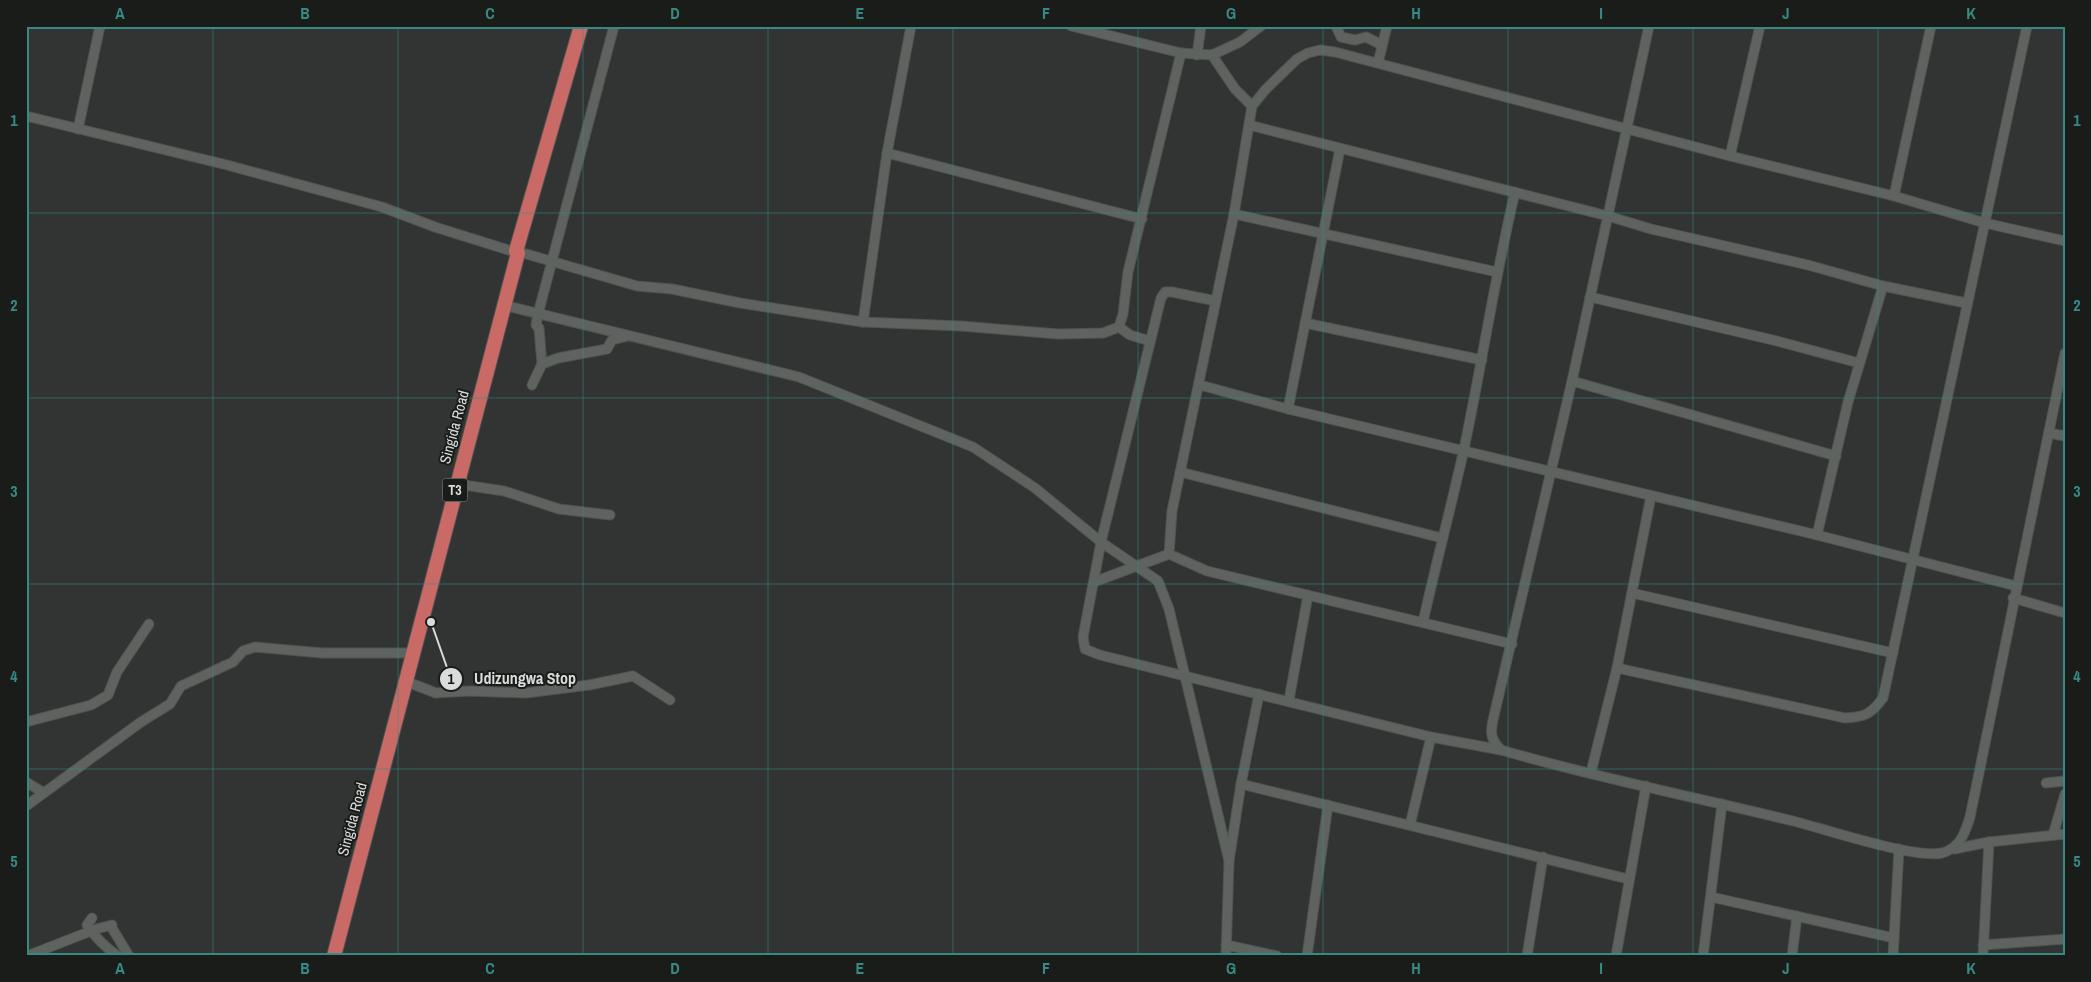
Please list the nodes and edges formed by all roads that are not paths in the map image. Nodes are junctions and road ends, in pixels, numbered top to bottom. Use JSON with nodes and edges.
{"nodes":[{"id":1,"x":100,"y":26,"type":"edge"},
{"id":2,"x":581,"y":26,"type":"edge"},
{"id":3,"x":614,"y":26,"type":"edge"},
{"id":4,"x":911,"y":26,"type":"edge"},
{"id":5,"x":1071,"y":26,"type":"edge"},
{"id":6,"x":1201,"y":26,"type":"edge"},
{"id":7,"x":1261,"y":26,"type":"edge"},
{"id":8,"x":1336,"y":26,"type":"edge"},
{"id":9,"x":1387,"y":26,"type":"edge"},
{"id":10,"x":1649,"y":26,"type":"edge"},
{"id":11,"x":1760,"y":26,"type":"edge"},
{"id":12,"x":1931,"y":26,"type":"edge"},
{"id":13,"x":2027,"y":26,"type":"edge"},
{"id":14,"x":1382,"y":45,"type":"junction"},
{"id":15,"x":1181,"y":53,"type":"junction"},
{"id":16,"x":1197,"y":55,"type":"junction"},
{"id":17,"x":1212,"y":55,"type":"junction"},
{"id":18,"x":1378,"y":63,"type":"junction"},
{"id":19,"x":1252,"y":106,"type":"junction"},
{"id":20,"x":26,"y":116,"type":"edge"},
{"id":21,"x":1248,"y":125,"type":"junction"},
{"id":22,"x":1627,"y":129,"type":"junction"},
{"id":23,"x":78,"y":130,"type":"junction"},
{"id":24,"x":1340,"y":149,"type":"junction"},
{"id":25,"x":887,"y":153,"type":"junction"},
{"id":26,"x":1730,"y":156,"type":"junction"},
{"id":27,"x":1514,"y":192,"type":"junction"},
{"id":28,"x":1894,"y":196,"type":"junction"},
{"id":29,"x":1234,"y":214,"type":"junction"},
{"id":30,"x":1608,"y":216,"type":"junction"},
{"id":31,"x":1142,"y":218,"type":"junction"},
{"id":32,"x":1985,"y":223,"type":"junction"},
{"id":33,"x":1323,"y":234,"type":"junction"},
{"id":34,"x":2065,"y":241,"type":"edge"},
{"id":35,"x":517,"y":252,"type":"junction"},
{"id":36,"x":551,"y":260,"type":"junction"},
{"id":37,"x":1497,"y":272,"type":"junction"},
{"id":38,"x":1883,"y":286,"type":"junction"},
{"id":39,"x":1590,"y":297,"type":"junction"},
{"id":40,"x":1216,"y":301,"type":"junction"},
{"id":41,"x":1966,"y":303,"type":"junction"},
{"id":42,"x":503,"y":305,"type":"junction"},
{"id":43,"x":538,"y":314,"type":"junction"},
{"id":44,"x":863,"y":322,"type":"junction"},
{"id":45,"x":1305,"y":323,"type":"junction"},
{"id":46,"x":1119,"y":327,"type":"junction"},
{"id":47,"x":628,"y":336,"type":"junction"},
{"id":48,"x":1150,"y":341,"type":"junction"},
{"id":49,"x":2065,"y":353,"type":"edge"},
{"id":50,"x":1482,"y":360,"type":"junction"},
{"id":51,"x":1859,"y":363,"type":"junction"},
{"id":52,"x":542,"y":364,"type":"junction"},
{"id":53,"x":1572,"y":381,"type":"junction"},
{"id":54,"x":532,"y":385,"type":"dead end"},
{"id":55,"x":1200,"y":385,"type":"junction"},
{"id":56,"x":1288,"y":409,"type":"junction"},
{"id":57,"x":2049,"y":433,"type":"junction"},
{"id":58,"x":2065,"y":436,"type":"edge"},
{"id":59,"x":1464,"y":450,"type":"junction"},
{"id":60,"x":1836,"y":456,"type":"junction"},
{"id":61,"x":1180,"y":472,"type":"junction"},
{"id":62,"x":1552,"y":472,"type":"junction"},
{"id":63,"x":456,"y":484,"type":"junction"},
{"id":64,"x":1651,"y":496,"type":"junction"},
{"id":65,"x":610,"y":516,"type":"dead end"},
{"id":66,"x":1817,"y":535,"type":"junction"},
{"id":67,"x":1442,"y":538,"type":"junction"},
{"id":68,"x":1101,"y":542,"type":"junction"},
{"id":69,"x":1169,"y":554,"type":"junction"},
{"id":70,"x":1913,"y":562,"type":"junction"},
{"id":71,"x":1138,"y":567,"type":"junction"},
{"id":72,"x":1094,"y":582,"type":"junction"},
{"id":73,"x":2016,"y":586,"type":"junction"},
{"id":74,"x":1632,"y":592,"type":"junction"},
{"id":75,"x":1308,"y":595,"type":"junction"},
{"id":76,"x":2013,"y":598,"type":"junction"},
{"id":77,"x":2065,"y":613,"type":"edge"},
{"id":78,"x":1422,"y":622,"type":"junction"},
{"id":79,"x":149,"y":624,"type":"dead end"},
{"id":80,"x":1512,"y":644,"type":"junction"},
{"id":81,"x":412,"y":653,"type":"junction"},
{"id":82,"x":1893,"y":653,"type":"junction"},
{"id":83,"x":1617,"y":668,"type":"junction"},
{"id":84,"x":1186,"y":676,"type":"junction"},
{"id":85,"x":405,"y":681,"type":"junction"},
{"id":86,"x":1259,"y":694,"type":"junction"},
{"id":87,"x":670,"y":700,"type":"dead end"},
{"id":88,"x":1289,"y":700,"type":"junction"},
{"id":89,"x":26,"y":722,"type":"edge"},
{"id":90,"x":1431,"y":737,"type":"junction"},
{"id":91,"x":1501,"y":750,"type":"junction"},
{"id":92,"x":1591,"y":772,"type":"junction"},
{"id":93,"x":2065,"y":781,"type":"edge"},
{"id":94,"x":26,"y":782,"type":"edge"},
{"id":95,"x":2046,"y":783,"type":"dead end"},
{"id":96,"x":1241,"y":784,"type":"junction"},
{"id":97,"x":1646,"y":786,"type":"junction"},
{"id":98,"x":44,"y":793,"type":"junction"},
{"id":99,"x":2065,"y":794,"type":"edge"},
{"id":100,"x":27,"y":802,"type":"edge"},
{"id":101,"x":1722,"y":804,"type":"junction"},
{"id":102,"x":1328,"y":805,"type":"junction"},
{"id":103,"x":1410,"y":825,"type":"junction"},
{"id":104,"x":2065,"y":834,"type":"edge"},
{"id":105,"x":2053,"y":835,"type":"junction"},
{"id":106,"x":1988,"y":842,"type":"junction"},
{"id":107,"x":1899,"y":849,"type":"junction"},
{"id":108,"x":1954,"y":849,"type":"junction"},
{"id":109,"x":1543,"y":857,"type":"junction"},
{"id":110,"x":1229,"y":861,"type":"junction"},
{"id":111,"x":1628,"y":879,"type":"junction"},
{"id":112,"x":1710,"y":897,"type":"junction"},
{"id":113,"x":1797,"y":916,"type":"junction"},
{"id":114,"x":92,"y":918,"type":"dead end"},
{"id":115,"x":91,"y":931,"type":"junction"},
{"id":116,"x":1894,"y":938,"type":"junction"},
{"id":117,"x":2065,"y":938,"type":"edge"},
{"id":118,"x":1226,"y":945,"type":"junction"},
{"id":119,"x":1983,"y":945,"type":"junction"},
{"id":120,"x":27,"y":956,"type":"edge"},
{"id":121,"x":118,"y":956,"type":"edge"},
{"id":122,"x":129,"y":956,"type":"edge"},
{"id":123,"x":334,"y":956,"type":"edge"},
{"id":124,"x":1226,"y":956,"type":"edge"},
{"id":125,"x":1277,"y":956,"type":"edge"},
{"id":126,"x":1307,"y":956,"type":"edge"},
{"id":127,"x":1527,"y":956,"type":"edge"},
{"id":128,"x":1616,"y":956,"type":"edge"},
{"id":129,"x":1703,"y":956,"type":"edge"},
{"id":130,"x":1792,"y":956,"type":"edge"},
{"id":131,"x":1893,"y":956,"type":"edge"},
{"id":132,"x":1983,"y":956,"type":"edge"}],
"edges":[{"from":1,"to":23,"type":"street"},
{"from":2,"to":35,"type":"highway","name":"Singida Road","number":"T3"},
{"from":3,"to":36,"type":"street"},
{"from":4,"to":25,"type":"street"},
{"from":5,"to":15,"type":"street"},
{"from":6,"to":16,"type":"street"},
{"from":7,"to":17,"type":"street"},
{"from":8,"to":14,"type":"street"},
{"from":9,"to":14,"type":"street"},
{"from":10,"to":22,"type":"street"},
{"from":11,"to":26,"type":"street"},
{"from":12,"to":28,"type":"street"},
{"from":13,"to":32,"type":"street"},
{"from":14,"to":18,"type":"street"},
{"from":15,"to":16,"type":"street"},
{"from":15,"to":31,"type":"street"},
{"from":16,"to":17,"type":"street"},
{"from":17,"to":19,"type":"street"},
{"from":18,"to":19,"type":"street"},
{"from":18,"to":22,"type":"street"},
{"from":19,"to":21,"type":"street"},
{"from":20,"to":23,"type":"street"},
{"from":21,"to":24,"type":"street"},
{"from":21,"to":29,"type":"street"},
{"from":22,"to":26,"type":"street"},
{"from":22,"to":30,"type":"street"},
{"from":23,"to":35,"type":"street"},
{"from":24,"to":27,"type":"street"},
{"from":24,"to":33,"type":"street"},
{"from":25,"to":31,"type":"street"},
{"from":25,"to":44,"type":"street"},
{"from":26,"to":28,"type":"street"},
{"from":27,"to":30,"type":"street"},
{"from":27,"to":37,"type":"street"},
{"from":28,"to":32,"type":"street"},
{"from":29,"to":33,"type":"street"},
{"from":29,"to":40,"type":"street"},
{"from":30,"to":38,"type":"street"},
{"from":30,"to":39,"type":"street"},
{"from":31,"to":46,"type":"street"},
{"from":32,"to":34,"type":"street"},
{"from":32,"to":41,"type":"street"},
{"from":33,"to":37,"type":"street"},
{"from":33,"to":45,"type":"street"},
{"from":35,"to":36,"type":"street"},
{"from":35,"to":42,"type":"highway","name":"Singida Road","number":"T3"},
{"from":36,"to":43,"type":"street"},
{"from":36,"to":44,"type":"street"},
{"from":37,"to":50,"type":"street"},
{"from":38,"to":41,"type":"street"},
{"from":38,"to":51,"type":"street"},
{"from":39,"to":51,"type":"street"},
{"from":39,"to":53,"type":"street"},
{"from":40,"to":48,"type":"street"},
{"from":40,"to":55,"type":"street"},
{"from":41,"to":70,"type":"street"},
{"from":42,"to":43,"type":"street"},
{"from":42,"to":63,"type":"highway","name":"Singida Road","number":"T3"},
{"from":43,"to":47,"type":"street"},
{"from":43,"to":52,"type":"street"},
{"from":44,"to":46,"type":"street"},
{"from":45,"to":50,"type":"street"},
{"from":45,"to":56,"type":"street"},
{"from":46,"to":48,"type":"street"},
{"from":47,"to":52,"type":"street"},
{"from":47,"to":68,"type":"street"},
{"from":48,"to":68,"type":"street"},
{"from":49,"to":57,"type":"street"},
{"from":50,"to":59,"type":"street"},
{"from":51,"to":60,"type":"street"},
{"from":52,"to":54,"type":"street"},
{"from":53,"to":60,"type":"street"},
{"from":53,"to":62,"type":"street"},
{"from":55,"to":56,"type":"street"},
{"from":55,"to":61,"type":"street"},
{"from":56,"to":59,"type":"street"},
{"from":57,"to":58,"type":"street"},
{"from":57,"to":73,"type":"street"},
{"from":59,"to":62,"type":"street"},
{"from":59,"to":67,"type":"street"},
{"from":60,"to":66,"type":"street"},
{"from":61,"to":67,"type":"street"},
{"from":61,"to":69,"type":"street"},
{"from":62,"to":64,"type":"street"},
{"from":62,"to":80,"type":"street"},
{"from":63,"to":65,"type":"street"},
{"from":63,"to":81,"type":"highway","name":"Singida Road","number":"T3"},
{"from":64,"to":66,"type":"street"},
{"from":64,"to":74,"type":"street"},
{"from":66,"to":70,"type":"street"},
{"from":67,"to":78,"type":"street"},
{"from":68,"to":71,"type":"street"},
{"from":68,"to":72,"type":"street"},
{"from":69,"to":71,"type":"street"},
{"from":69,"to":75,"type":"street"},
{"from":70,"to":73,"type":"street"},
{"from":70,"to":82,"type":"street"},
{"from":71,"to":72,"type":"street"},
{"from":71,"to":84,"type":"street"},
{"from":72,"to":84,"type":"street"},
{"from":73,"to":76,"type":"street"},
{"from":74,"to":82,"type":"street"},
{"from":74,"to":83,"type":"street"},
{"from":75,"to":78,"type":"street"},
{"from":75,"to":88,"type":"street"},
{"from":76,"to":77,"type":"street"},
{"from":76,"to":108,"type":"street"},
{"from":78,"to":80,"type":"street"},
{"from":79,"to":89,"type":"street"},
{"from":80,"to":91,"type":"street"},
{"from":81,"to":85,"type":"highway","name":"Singida Road","number":"T3"},
{"from":81,"to":98,"type":"street"},
{"from":82,"to":83,"type":"street"},
{"from":83,"to":92,"type":"street"},
{"from":84,"to":86,"type":"street"},
{"from":84,"to":110,"type":"street"},
{"from":85,"to":87,"type":"street"},
{"from":85,"to":123,"type":"highway","name":"Singida Road","number":"T3"},
{"from":86,"to":88,"type":"street"},
{"from":86,"to":96,"type":"street"},
{"from":88,"to":90,"type":"street"},
{"from":90,"to":91,"type":"street"},
{"from":90,"to":103,"type":"street"},
{"from":91,"to":92,"type":"street"},
{"from":92,"to":97,"type":"street"},
{"from":93,"to":95,"type":"street"},
{"from":94,"to":98,"type":"street"},
{"from":96,"to":102,"type":"street"},
{"from":96,"to":110,"type":"street"},
{"from":97,"to":101,"type":"street"},
{"from":97,"to":111,"type":"street"},
{"from":98,"to":100,"type":"street"},
{"from":99,"to":105,"type":"street"},
{"from":101,"to":107,"type":"street"},
{"from":101,"to":112,"type":"street"},
{"from":102,"to":103,"type":"street"},
{"from":102,"to":126,"type":"street"},
{"from":103,"to":109,"type":"street"},
{"from":104,"to":105,"type":"street"},
{"from":105,"to":106,"type":"street"},
{"from":106,"to":108,"type":"street"},
{"from":106,"to":119,"type":"street"},
{"from":107,"to":108,"type":"street"},
{"from":107,"to":116,"type":"street"},
{"from":109,"to":111,"type":"street"},
{"from":109,"to":127,"type":"street"},
{"from":110,"to":118,"type":"street"},
{"from":111,"to":128,"type":"street"},
{"from":112,"to":113,"type":"street"},
{"from":112,"to":129,"type":"street"},
{"from":113,"to":116,"type":"street"},
{"from":113,"to":130,"type":"street"},
{"from":114,"to":115,"type":"street"},
{"from":115,"to":120,"type":"street"},
{"from":115,"to":121,"type":"street"},
{"from":115,"to":122,"type":"street"},
{"from":116,"to":131,"type":"street"},
{"from":117,"to":119,"type":"street"},
{"from":118,"to":124,"type":"street"},
{"from":118,"to":125,"type":"street"},
{"from":119,"to":132,"type":"street"}]}
